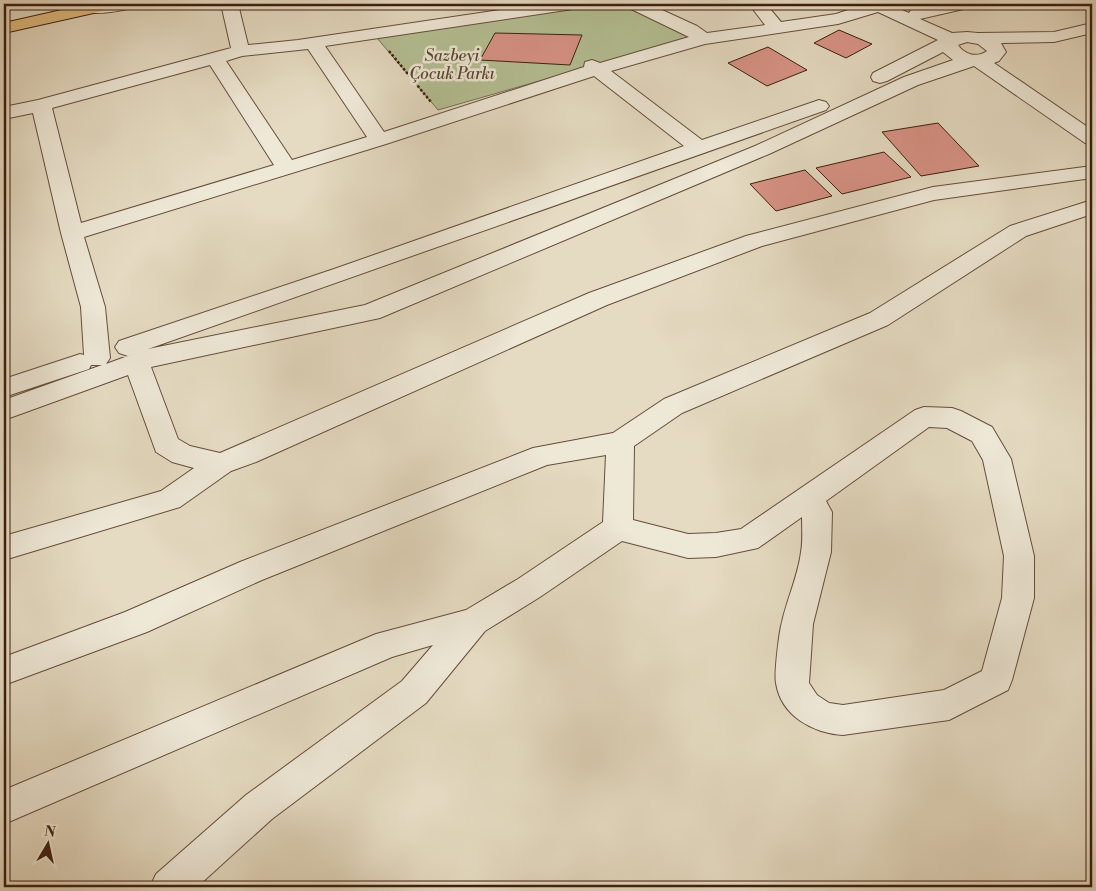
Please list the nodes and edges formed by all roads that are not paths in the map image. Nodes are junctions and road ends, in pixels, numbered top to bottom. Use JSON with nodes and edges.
{"nodes":[{"id":1,"x":110,"y":4,"type":"edge"},
{"id":2,"x":126,"y":4,"type":"edge"},
{"id":3,"x":229,"y":4,"type":"edge"},
{"id":4,"x":573,"y":4,"type":"edge"},
{"id":5,"x":757,"y":4,"type":"edge"},
{"id":6,"x":962,"y":4,"type":"edge"},
{"id":7,"x":634,"y":5,"type":"edge"},
{"id":8,"x":883,"y":5,"type":"edge"},
{"id":9,"x":92,"y":8,"type":"junction"},
{"id":10,"x":917,"y":14,"type":"junction"},
{"id":11,"x":776,"y":27,"type":"junction"},
{"id":12,"x":4,"y":28,"type":"edge"},
{"id":13,"x":1092,"y":28,"type":"edge"},
{"id":14,"x":703,"y":39,"type":"junction"},
{"id":15,"x":962,"y":39,"type":"junction"},
{"id":16,"x":1092,"y":41,"type":"edge"},
{"id":17,"x":314,"y":42,"type":"junction"},
{"id":18,"x":241,"y":51,"type":"junction"},
{"id":19,"x":982,"y":58,"type":"junction"},
{"id":20,"x":214,"y":59,"type":"junction"},
{"id":21,"x":595,"y":68,"type":"junction"},
{"id":22,"x":41,"y":105,"type":"junction"},
{"id":23,"x":4,"y":113,"type":"edge"},
{"id":24,"x":1092,"y":139,"type":"edge"},
{"id":25,"x":379,"y":140,"type":"junction"},
{"id":26,"x":699,"y":148,"type":"junction"},
{"id":27,"x":287,"y":168,"type":"junction"},
{"id":28,"x":1092,"y":172,"type":"edge"},
{"id":29,"x":1092,"y":207,"type":"edge"},
{"id":30,"x":72,"y":233,"type":"junction"},
{"id":31,"x":96,"y":358,"type":"junction"},
{"id":32,"x":137,"y":363,"type":"junction"},
{"id":33,"x":4,"y":388,"type":"edge"},
{"id":34,"x":4,"y":410,"type":"edge"},
{"id":35,"x":620,"y":442,"type":"junction"},
{"id":36,"x":221,"y":464,"type":"junction"},
{"id":37,"x":810,"y":498,"type":"junction"},
{"id":38,"x":618,"y":528,"type":"junction"},
{"id":39,"x":4,"y":548,"type":"edge"},
{"id":40,"x":474,"y":621,"type":"junction"},
{"id":41,"x":4,"y":671,"type":"edge"},
{"id":42,"x":4,"y":807,"type":"edge"},
{"id":43,"x":169,"y":887,"type":"edge"}],
"edges":[{"from":1,"to":9,"type":"main road"},
{"from":2,"to":9,"type":"street"},
{"from":3,"to":18,"type":"street"},
{"from":4,"to":17,"type":"street"},
{"from":5,"to":11,"type":"street"},
{"from":6,"to":10,"type":"street"},
{"from":7,"to":14,"type":"street"},
{"from":8,"to":10,"type":"street"},
{"from":8,"to":11,"type":"street"},
{"from":8,"to":15,"type":"street"},
{"from":9,"to":12,"type":"main road"},
{"from":10,"to":15,"type":"street"},
{"from":11,"to":14,"type":"street"},
{"from":13,"to":15,"type":"street"},
{"from":14,"to":21,"type":"street"},
{"from":15,"to":19,"type":"street"},
{"from":15,"to":19,"type":"street"},
{"from":15,"to":26,"type":"street"},
{"from":16,"to":19,"type":"street"},
{"from":17,"to":18,"type":"street"},
{"from":17,"to":25,"type":"street"},
{"from":18,"to":20,"type":"street"},
{"from":19,"to":24,"type":"street"},
{"from":19,"to":32,"type":"street"},
{"from":20,"to":22,"type":"street"},
{"from":20,"to":27,"type":"street"},
{"from":21,"to":25,"type":"street"},
{"from":21,"to":26,"type":"street"},
{"from":22,"to":23,"type":"street"},
{"from":22,"to":30,"type":"street"},
{"from":25,"to":27,"type":"street"},
{"from":26,"to":31,"type":"street"},
{"from":27,"to":30,"type":"street"},
{"from":28,"to":36,"type":"street"},
{"from":29,"to":35,"type":"street"},
{"from":30,"to":31,"type":"street"},
{"from":31,"to":33,"type":"street"},
{"from":32,"to":34,"type":"street"},
{"from":32,"to":36,"type":"street"},
{"from":35,"to":38,"type":"street"},
{"from":35,"to":41,"type":"street"},
{"from":36,"to":39,"type":"street"},
{"from":37,"to":37,"type":"street"},
{"from":37,"to":38,"type":"street"},
{"from":38,"to":40,"type":"street"},
{"from":40,"to":42,"type":"street"},
{"from":40,"to":43,"type":"street"}]}
